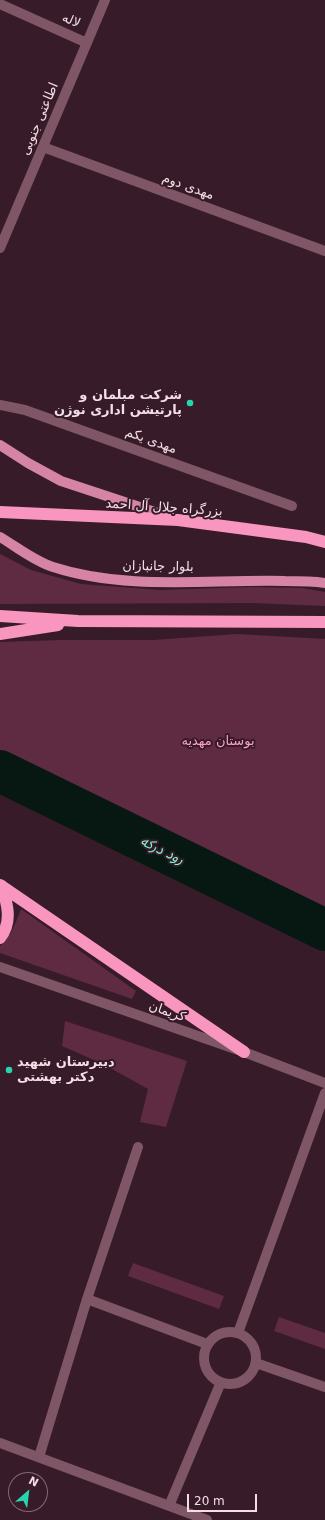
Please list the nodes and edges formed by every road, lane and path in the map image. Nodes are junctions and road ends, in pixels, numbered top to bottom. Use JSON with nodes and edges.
{"nodes":[{"id":1,"x":105,"y":0,"type":"edge"},
{"id":2,"x":0,"y":4,"type":"edge"},
{"id":3,"x":87,"y":43,"type":"junction"},
{"id":4,"x":43,"y":147,"type":"junction"},
{"id":5,"x":0,"y":248,"type":"edge"},
{"id":6,"x":325,"y":251,"type":"edge"},
{"id":7,"x":0,"y":405,"type":"edge"},
{"id":8,"x":0,"y":445,"type":"edge"},
{"id":9,"x":292,"y":506,"type":"dead end"},
{"id":10,"x":0,"y":512,"type":"edge"},
{"id":11,"x":178,"y":520,"type":"junction"},
{"id":12,"x":0,"y":537,"type":"edge"},
{"id":13,"x":325,"y":542,"type":"edge"},
{"id":14,"x":325,"y":582,"type":"edge"},
{"id":15,"x":0,"y":616,"type":"edge"},
{"id":16,"x":78,"y":621,"type":"junction"},
{"id":17,"x":325,"y":622,"type":"edge"},
{"id":18,"x":0,"y":634,"type":"edge"},
{"id":19,"x":1,"y":885,"type":"edge"},
{"id":20,"x":0,"y":938,"type":"edge"},
{"id":21,"x":0,"y":966,"type":"edge"},
{"id":22,"x":244,"y":1052,"type":"junction"},
{"id":23,"x":325,"y":1083,"type":"edge"},
{"id":24,"x":325,"y":1093,"type":"edge"},
{"id":25,"x":138,"y":1147,"type":"dead end"},
{"id":26,"x":87,"y":1299,"type":"junction"},
{"id":27,"x":238,"y":1333,"type":"junction"},
{"id":28,"x":208,"y":1344,"type":"junction"},
{"id":29,"x":256,"y":1363,"type":"junction"},
{"id":30,"x":221,"y":1382,"type":"junction"},
{"id":31,"x":325,"y":1387,"type":"edge"},
{"id":32,"x":0,"y":1443,"type":"edge"},
{"id":33,"x":39,"y":1457,"type":"junction"},
{"id":34,"x":169,"y":1506,"type":"junction"},
{"id":35,"x":207,"y":1520,"type":"edge"}],
"edges":[{"from":1,"to":3,"type":"street","name":"اطاعتی جنوبی"},
{"from":2,"to":3,"type":"street","name":"لاله"},
{"from":3,"to":4,"type":"street","name":"اطاعتی جنوبی"},
{"from":4,"to":5,"type":"street","name":"اطاعتی جنوبی"},
{"from":4,"to":6,"type":"street","name":"مهدی دوم"},
{"from":7,"to":9,"type":"street","name":"مهدی یکم"},
{"from":8,"to":11,"type":"main road"},
{"from":10,"to":11,"type":"highway","name":"بزرگراه جلال آل احمد"},
{"from":11,"to":13,"type":"highway","name":"بزرگراه جلال آل احمد"},
{"from":12,"to":14,"type":"main road","name":"بلوار جانبازان"},
{"from":15,"to":16,"type":"highway"},
{"from":16,"to":17,"type":"highway"},
{"from":16,"to":18,"type":"highway"},
{"from":19,"to":20,"type":"highway"},
{"from":19,"to":22,"type":"highway"},
{"from":21,"to":22,"type":"street","name":"کریمان"},
{"from":22,"to":23,"type":"street","name":"کریمان"},
{"from":24,"to":27,"type":"street"},
{"from":25,"to":26,"type":"street"},
{"from":26,"to":28,"type":"street"},
{"from":26,"to":33,"type":"street"},
{"from":27,"to":28,"type":"street"},
{"from":27,"to":29,"type":"street"},
{"from":28,"to":30,"type":"street"},
{"from":29,"to":30,"type":"street"},
{"from":29,"to":31,"type":"street"},
{"from":30,"to":34,"type":"street"},
{"from":32,"to":33,"type":"street"},
{"from":33,"to":34,"type":"street"},
{"from":34,"to":35,"type":"street"}]}
